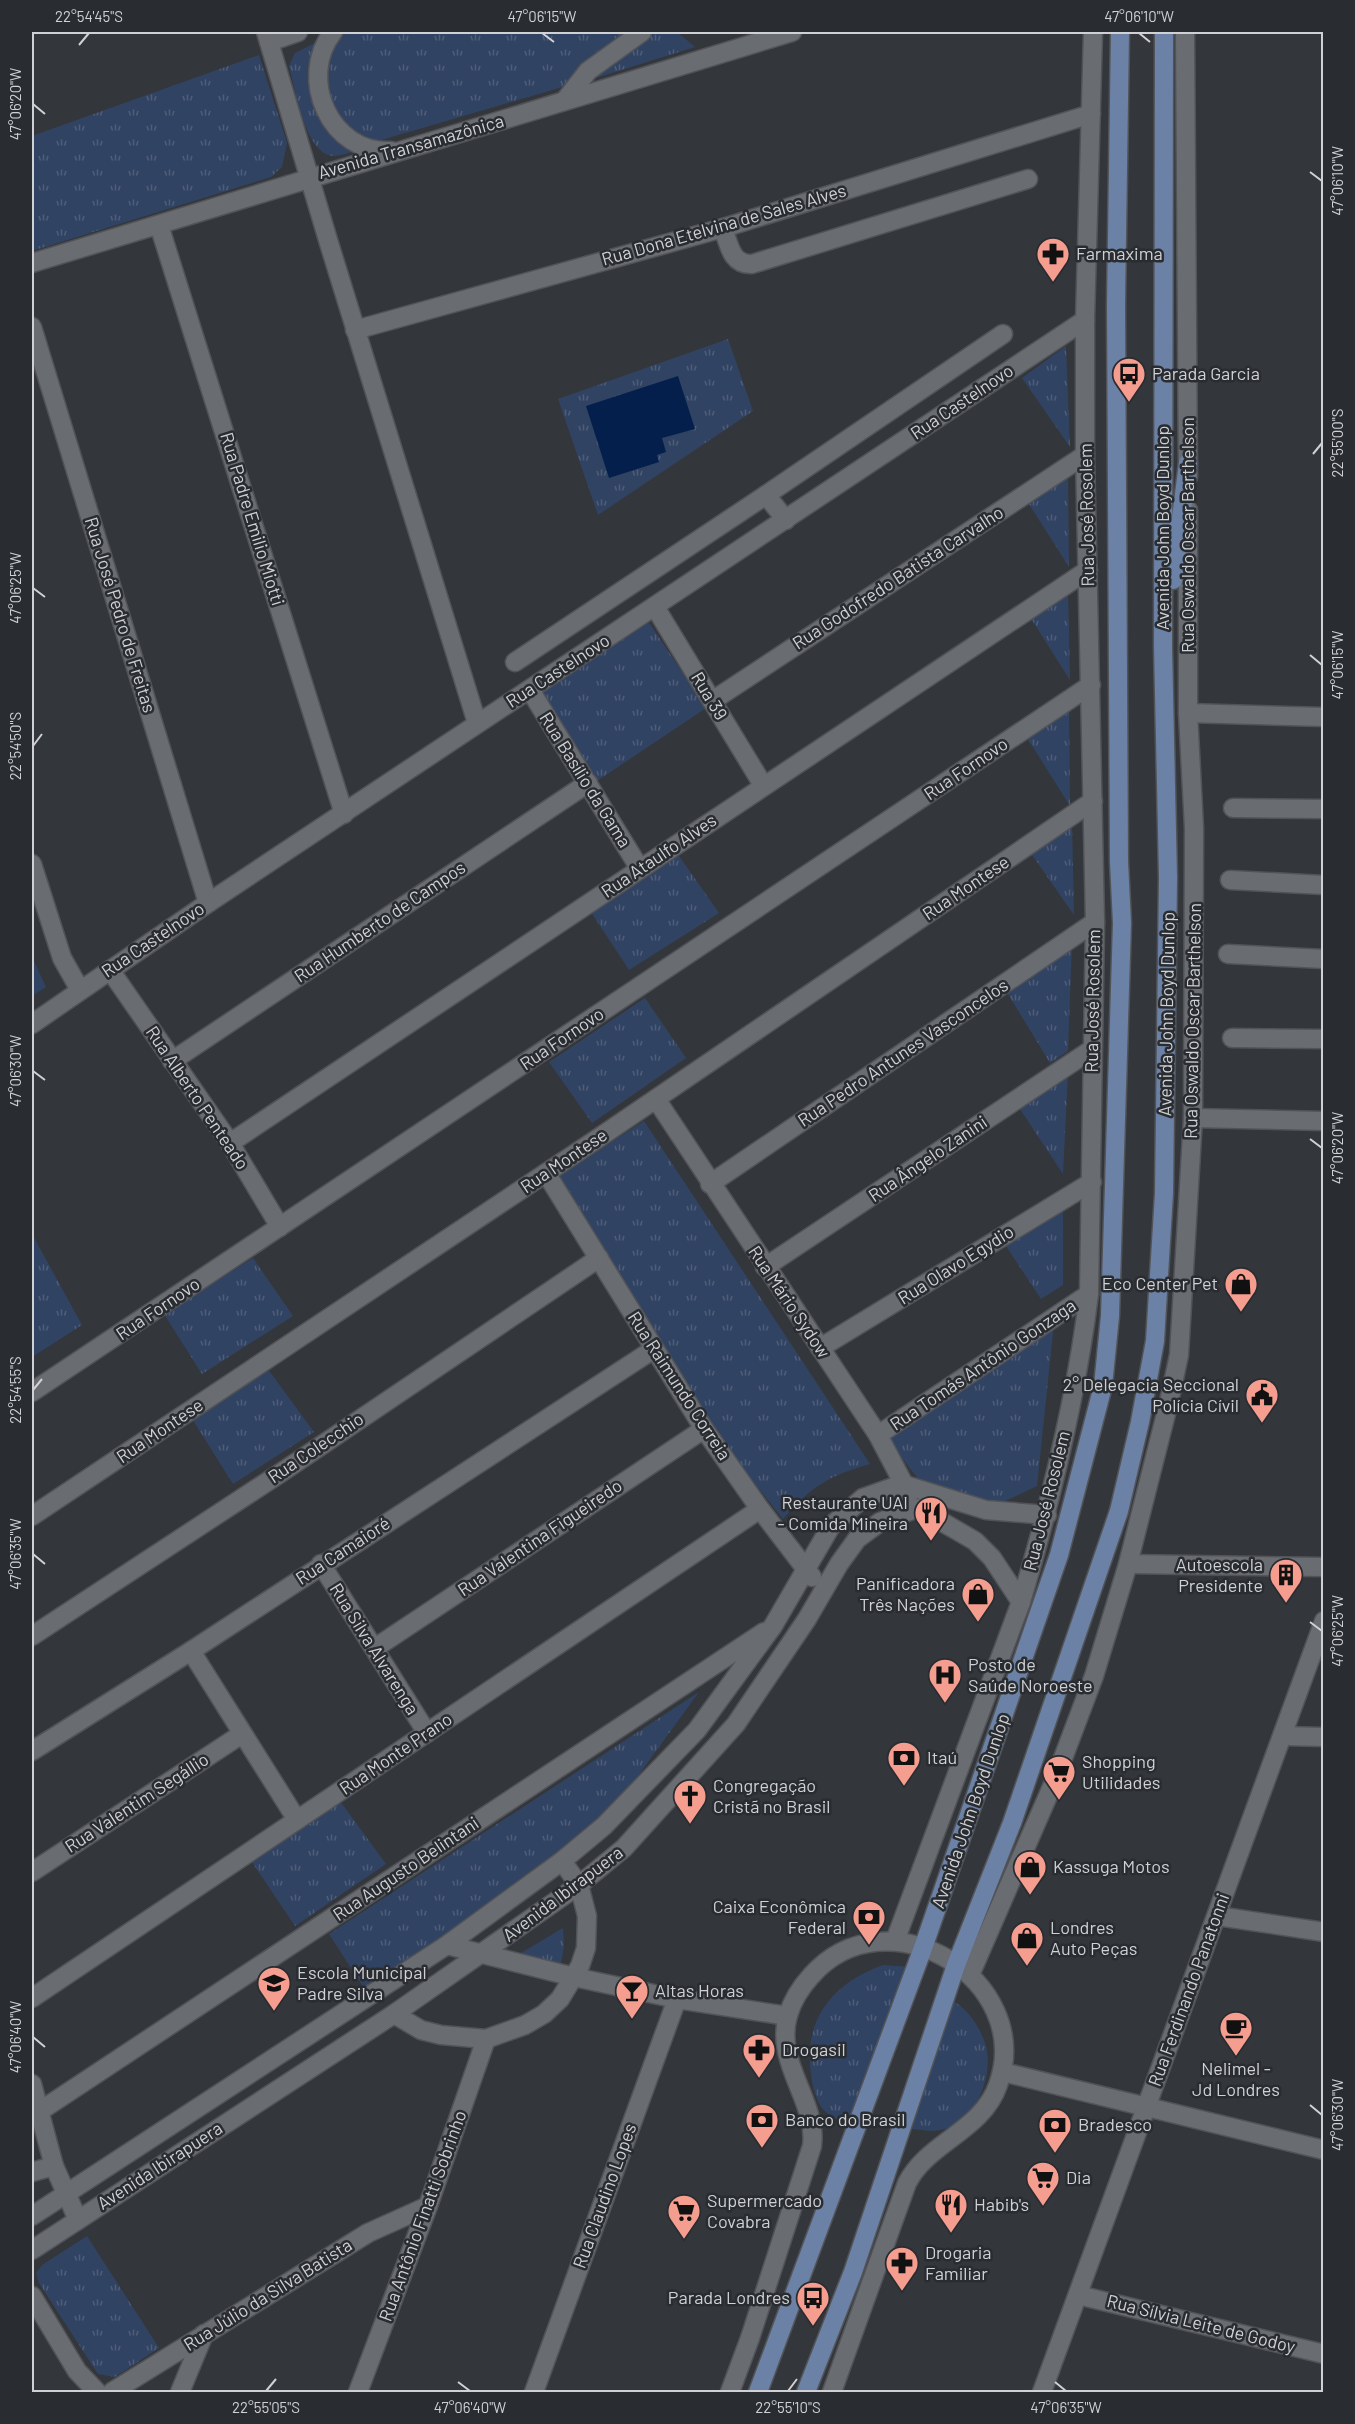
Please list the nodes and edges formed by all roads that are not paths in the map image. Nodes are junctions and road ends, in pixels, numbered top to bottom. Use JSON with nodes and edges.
{"nodes":[{"id":1,"x":298,"y":32,"type":"edge"},
{"id":2,"x":333,"y":32,"type":"edge"},
{"id":3,"x":642,"y":32,"type":"edge"},
{"id":4,"x":792,"y":32,"type":"edge"},
{"id":5,"x":1093,"y":32,"type":"edge"},
{"id":6,"x":1120,"y":32,"type":"edge"},
{"id":7,"x":1164,"y":32,"type":"edge"},
{"id":8,"x":1185,"y":32,"type":"edge"},
{"id":9,"x":267,"y":37,"type":"edge"},
{"id":10,"x":566,"y":99,"type":"junction"},
{"id":11,"x":1090,"y":114,"type":"junction"},
{"id":12,"x":402,"y":150,"type":"junction"},
{"id":13,"x":309,"y":177,"type":"junction"},
{"id":14,"x":1028,"y":179,"type":"dead end"},
{"id":15,"x":159,"y":225,"type":"junction"},
{"id":16,"x":723,"y":228,"type":"junction"},
{"id":17,"x":32,"y":263,"type":"edge"},
{"id":18,"x":1085,"y":320,"type":"junction"},
{"id":19,"x":32,"y":327,"type":"edge"},
{"id":20,"x":356,"y":330,"type":"junction"},
{"id":21,"x":1003,"y":334,"type":"dead end"},
{"id":22,"x":1085,"y":455,"type":"junction"},
{"id":23,"x":1188,"y":463,"type":"junction"},
{"id":24,"x":766,"y":495,"type":"junction"},
{"id":25,"x":786,"y":520,"type":"junction"},
{"id":26,"x":1088,"y":570,"type":"junction"},
{"id":27,"x":655,"y":607,"type":"junction"},
{"id":28,"x":1163,"y":647,"type":"junction"},
{"id":29,"x":514,"y":662,"type":"dead end"},
{"id":30,"x":1091,"y":685,"type":"junction"},
{"id":31,"x":530,"y":690,"type":"junction"},
{"id":32,"x":712,"y":701,"type":"junction"},
{"id":33,"x":1188,"y":713,"type":"junction"},
{"id":34,"x":1323,"y":717,"type":"edge"},
{"id":35,"x":477,"y":723,"type":"junction"},
{"id":36,"x":588,"y":783,"type":"junction"},
{"id":37,"x":763,"y":785,"type":"junction"},
{"id":38,"x":1093,"y":801,"type":"junction"},
{"id":39,"x":1233,"y":808,"type":"dead end"},
{"id":40,"x":1323,"y":809,"type":"edge"},
{"id":41,"x":344,"y":814,"type":"junction"},
{"id":42,"x":32,"y":864,"type":"edge"},
{"id":43,"x":640,"y":869,"type":"junction"},
{"id":44,"x":1230,"y":880,"type":"dead end"},
{"id":45,"x":1323,"y":885,"type":"edge"},
{"id":46,"x":207,"y":903,"type":"junction"},
{"id":47,"x":40,"y":921,"type":"edge"},
{"id":48,"x":1095,"y":922,"type":"junction"},
{"id":49,"x":1228,"y":954,"type":"dead end"},
{"id":50,"x":1323,"y":959,"type":"edge"},
{"id":51,"x":110,"y":970,"type":"junction"},
{"id":52,"x":80,"y":990,"type":"junction"},
{"id":53,"x":32,"y":1024,"type":"edge"},
{"id":54,"x":1232,"y":1038,"type":"dead end"},
{"id":55,"x":1323,"y":1040,"type":"edge"},
{"id":56,"x":1091,"y":1050,"type":"junction"},
{"id":57,"x":172,"y":1061,"type":"junction"},
{"id":58,"x":656,"y":1099,"type":"junction"},
{"id":59,"x":1193,"y":1118,"type":"junction"},
{"id":60,"x":1323,"y":1121,"type":"edge"},
{"id":61,"x":230,"y":1143,"type":"junction"},
{"id":62,"x":546,"y":1173,"type":"junction"},
{"id":63,"x":1092,"y":1182,"type":"junction"},
{"id":64,"x":710,"y":1184,"type":"junction"},
{"id":65,"x":280,"y":1227,"type":"junction"},
{"id":66,"x":599,"y":1257,"type":"junction"},
{"id":67,"x":765,"y":1267,"type":"junction"},
{"id":68,"x":1089,"y":1294,"type":"junction"},
{"id":69,"x":820,"y":1348,"type":"junction"},
{"id":70,"x":654,"y":1349,"type":"junction"},
{"id":71,"x":32,"y":1392,"type":"edge"},
{"id":72,"x":704,"y":1429,"type":"junction"},
{"id":73,"x":878,"y":1435,"type":"junction"},
{"id":74,"x":902,"y":1484,"type":"junction"},
{"id":75,"x":918,"y":1508,"type":"junction"},
{"id":76,"x":760,"y":1509,"type":"junction"},
{"id":77,"x":1047,"y":1515,"type":"junction"},
{"id":78,"x":32,"y":1516,"type":"edge"},
{"id":79,"x":321,"y":1564,"type":"junction"},
{"id":80,"x":1128,"y":1564,"type":"junction"},
{"id":81,"x":1323,"y":1567,"type":"edge"},
{"id":82,"x":806,"y":1569,"type":"junction"},
{"id":83,"x":823,"y":1592,"type":"junction"},
{"id":84,"x":1021,"y":1602,"type":"junction"},
{"id":85,"x":1323,"y":1621,"type":"edge"},
{"id":86,"x":772,"y":1626,"type":"junction"},
{"id":87,"x":32,"y":1636,"type":"edge"},
{"id":88,"x":375,"y":1648,"type":"junction"},
{"id":89,"x":191,"y":1651,"type":"junction"},
{"id":90,"x":427,"y":1733,"type":"junction"},
{"id":91,"x":242,"y":1734,"type":"junction"},
{"id":92,"x":1283,"y":1736,"type":"junction"},
{"id":93,"x":1323,"y":1737,"type":"edge"},
{"id":94,"x":32,"y":1751,"type":"edge"},
{"id":95,"x":297,"y":1820,"type":"junction"},
{"id":96,"x":562,"y":1861,"type":"junction"},
{"id":97,"x":32,"y":1872,"type":"edge"},
{"id":98,"x":579,"y":1885,"type":"junction"},
{"id":99,"x":1217,"y":1916,"type":"junction"},
{"id":100,"x":1323,"y":1932,"type":"edge"},
{"id":101,"x":895,"y":1941,"type":"junction"},
{"id":102,"x":447,"y":1945,"type":"junction"},
{"id":103,"x":923,"y":1948,"type":"junction"},
{"id":104,"x":484,"y":1953,"type":"junction"},
{"id":105,"x":963,"y":1970,"type":"junction"},
{"id":106,"x":573,"y":1977,"type":"junction"},
{"id":107,"x":32,"y":1998,"type":"edge"},
{"id":108,"x":677,"y":1999,"type":"junction"},
{"id":109,"x":394,"y":2014,"type":"junction"},
{"id":110,"x":788,"y":2016,"type":"junction"},
{"id":111,"x":486,"y":2039,"type":"junction"},
{"id":112,"x":1003,"y":2072,"type":"junction"},
{"id":113,"x":32,"y":2084,"type":"edge"},
{"id":114,"x":1146,"y":2108,"type":"junction"},
{"id":115,"x":40,"y":2111,"type":"junction"},
{"id":116,"x":1323,"y":2150,"type":"edge"},
{"id":117,"x":54,"y":2166,"type":"junction"},
{"id":118,"x":32,"y":2172,"type":"edge"},
{"id":119,"x":64,"y":2194,"type":"junction"},
{"id":120,"x":428,"y":2206,"type":"junction"},
{"id":121,"x":32,"y":2216,"type":"edge"},
{"id":122,"x":78,"y":2220,"type":"junction"},
{"id":123,"x":32,"y":2250,"type":"edge"},
{"id":124,"x":1078,"y":2295,"type":"junction"},
{"id":125,"x":32,"y":2296,"type":"edge"},
{"id":126,"x":204,"y":2334,"type":"junction"},
{"id":127,"x":1323,"y":2354,"type":"edge"},
{"id":128,"x":97,"y":2392,"type":"edge"},
{"id":129,"x":112,"y":2392,"type":"edge"},
{"id":130,"x":180,"y":2392,"type":"edge"},
{"id":131,"x":358,"y":2392,"type":"edge"},
{"id":132,"x":534,"y":2392,"type":"edge"},
{"id":133,"x":730,"y":2392,"type":"edge"},
{"id":134,"x":758,"y":2392,"type":"edge"},
{"id":135,"x":806,"y":2392,"type":"edge"},
{"id":136,"x":832,"y":2392,"type":"edge"},
{"id":137,"x":1042,"y":2392,"type":"edge"}],
"edges":[{"from":1,"to":9,"type":"street"},
{"from":2,"to":12,"type":"street"},
{"from":3,"to":10,"type":"street"},
{"from":4,"to":10,"type":"street","name":"Avenida Transamazônica"},
{"from":5,"to":11,"type":"street","name":"Rua José Rosolem"},
{"from":6,"to":103,"type":"main road","name":"Avenida John Boyd Dunlop"},
{"from":7,"to":28,"type":"main road","name":"Avenida John Boyd Dunlop"},
{"from":8,"to":23,"type":"street","name":"Rua Oswaldo Oscar Barthelson"},
{"from":9,"to":13,"type":"street"},
{"from":10,"to":12,"type":"street","name":"Avenida Transamazônica"},
{"from":11,"to":16,"type":"street","name":"Rua Dona Etelvina de Sales Alves"},
{"from":11,"to":18,"type":"street","name":"Rua José Rosolem"},
{"from":12,"to":13,"type":"street","name":"Avenida Transamazônica"},
{"from":13,"to":15,"type":"street","name":"Avenida Transamazônica"},
{"from":13,"to":20,"type":"street"},
{"from":14,"to":16,"type":"street"},
{"from":15,"to":17,"type":"street","name":"Avenida Transamazônica"},
{"from":15,"to":41,"type":"street","name":"Rua Padre Emilio Miotti"},
{"from":16,"to":20,"type":"street","name":"Rua Dona Etelvina de Sales Alves"},
{"from":18,"to":22,"type":"street","name":"Rua José Rosolem"},
{"from":18,"to":25,"type":"street","name":"Rua Castelnovo"},
{"from":19,"to":46,"type":"street","name":"Rua José Pedro de Freitas"},
{"from":20,"to":35,"type":"street"},
{"from":21,"to":24,"type":"street"},
{"from":22,"to":26,"type":"street","name":"Rua José Rosolem"},
{"from":22,"to":32,"type":"street","name":"Rua Godofredo Batista Carvalho"},
{"from":23,"to":28,"type":"main road"},
{"from":23,"to":33,"type":"street","name":"Rua Oswaldo Oscar Barthelson"},
{"from":24,"to":25,"type":"street"},
{"from":24,"to":29,"type":"street"},
{"from":25,"to":27,"type":"street","name":"Rua Castelnovo"},
{"from":26,"to":30,"type":"street","name":"Rua José Rosolem"},
{"from":26,"to":37,"type":"street","name":"Rua Ataulfo Alves"},
{"from":27,"to":31,"type":"street","name":"Rua Castelnovo"},
{"from":27,"to":32,"type":"street","name":"Rua 39"},
{"from":28,"to":105,"type":"main road","name":"Avenida John Boyd Dunlop"},
{"from":30,"to":38,"type":"street","name":"Rua José Rosolem"},
{"from":30,"to":65,"type":"street","name":"Rua Fornovo"},
{"from":31,"to":35,"type":"street","name":"Rua Castelnovo"},
{"from":31,"to":36,"type":"street","name":"Rua Basílio da Gama"},
{"from":32,"to":37,"type":"street","name":"Rua 39"},
{"from":33,"to":34,"type":"street"},
{"from":33,"to":59,"type":"street","name":"Rua Oswaldo Oscar Barthelson"},
{"from":35,"to":41,"type":"street","name":"Rua Castelnovo"},
{"from":36,"to":43,"type":"street","name":"Rua Basílio da Gama"},
{"from":36,"to":57,"type":"street","name":"Rua Humberto de Campos"},
{"from":37,"to":43,"type":"street","name":"Rua Ataulfo Alves"},
{"from":38,"to":48,"type":"street","name":"Rua José Rosolem"},
{"from":38,"to":58,"type":"street","name":"Rua Montese"},
{"from":39,"to":40,"type":"street"},
{"from":41,"to":46,"type":"street","name":"Rua Castelnovo"},
{"from":42,"to":47,"type":"street"},
{"from":43,"to":61,"type":"street","name":"Rua Ataulfo Alves"},
{"from":44,"to":45,"type":"street"},
{"from":46,"to":51,"type":"street","name":"Rua Castelnovo"},
{"from":47,"to":52,"type":"street"},
{"from":48,"to":56,"type":"street","name":"Rua José Rosolem"},
{"from":48,"to":64,"type":"street","name":"Rua Pedro Antunes Vasconcelos"},
{"from":49,"to":50,"type":"street"},
{"from":51,"to":52,"type":"street","name":"Rua Castelnovo"},
{"from":51,"to":57,"type":"street","name":"Rua Alberto Penteado"},
{"from":52,"to":53,"type":"street","name":"Rua Castelnovo"},
{"from":54,"to":55,"type":"street"},
{"from":56,"to":63,"type":"street","name":"Rua José Rosolem"},
{"from":56,"to":67,"type":"street","name":"Rua Ângelo Zanini"},
{"from":57,"to":61,"type":"street","name":"Rua Alberto Penteado"},
{"from":58,"to":62,"type":"street","name":"Rua Montese"},
{"from":58,"to":64,"type":"street","name":"Rua Mário Sydow"},
{"from":59,"to":60,"type":"street"},
{"from":59,"to":80,"type":"street","name":"Rua Oswaldo Oscar Barthelson"},
{"from":61,"to":65,"type":"street","name":"Rua Alberto Penteado"},
{"from":62,"to":66,"type":"street","name":"Rua Raimundo Correia"},
{"from":62,"to":78,"type":"street","name":"Rua Montese"},
{"from":63,"to":68,"type":"street","name":"Rua José Rosolem"},
{"from":63,"to":69,"type":"street","name":"Rua Olavo Egydio"},
{"from":64,"to":67,"type":"street","name":"Rua Mário Sydow"},
{"from":65,"to":71,"type":"street","name":"Rua Fornovo"},
{"from":66,"to":70,"type":"street","name":"Rua Raimundo Correia"},
{"from":66,"to":87,"type":"street","name":"Rua Colecchio"},
{"from":67,"to":69,"type":"street","name":"Rua Mário Sydow"},
{"from":68,"to":73,"type":"street","name":"Rua Tomás Antônio Gonzaga"},
{"from":68,"to":77,"type":"street","name":"Rua José Rosolem"},
{"from":69,"to":73,"type":"street","name":"Rua Mário Sydow"},
{"from":70,"to":72,"type":"street","name":"Rua Raimundo Correia"},
{"from":70,"to":79,"type":"street","name":"Rua Camaioré"},
{"from":72,"to":76,"type":"street","name":"Rua Raimundo Correia"},
{"from":72,"to":88,"type":"street","name":"Rua Valentina Figueiredo"},
{"from":73,"to":74,"type":"street","name":"Rua Mário Sydow"},
{"from":74,"to":75,"type":"street","name":"Rua Mário Sydow"},
{"from":74,"to":77,"type":"street"},
{"from":74,"to":82,"type":"street","name":"Avenida Ibirapuera"},
{"from":75,"to":83,"type":"street","name":"Avenida Ibirapuera"},
{"from":75,"to":84,"type":"street"},
{"from":76,"to":82,"type":"street","name":"Rua Raimundo Correia"},
{"from":76,"to":90,"type":"street","name":"Rua Monte Prano"},
{"from":77,"to":84,"type":"street","name":"Rua José Rosolem"},
{"from":79,"to":88,"type":"street","name":"Rua Silva Alvarenga"},
{"from":79,"to":89,"type":"street","name":"Rua Camaioré"},
{"from":80,"to":81,"type":"street"},
{"from":80,"to":105,"type":"street","name":"Rua Oswaldo Oscar Barthelson"},
{"from":82,"to":83,"type":"street","name":"Rua Raimundo Correia"},
{"from":82,"to":86,"type":"street","name":"Avenida Ibirapuera"},
{"from":83,"to":98,"type":"street","name":"Avenida Ibirapuera"},
{"from":84,"to":101,"type":"street","name":"Rua José Rosolem"},
{"from":85,"to":92,"type":"street","name":"Rua Ferdinando Panatonni"},
{"from":86,"to":96,"type":"street","name":"Avenida Ibirapuera"},
{"from":86,"to":115,"type":"street","name":"Rua Augusto Belintani"},
{"from":88,"to":90,"type":"street","name":"Rua Silva Alvarenga"},
{"from":89,"to":91,"type":"street"},
{"from":89,"to":94,"type":"street","name":"Rua Camaioré"},
{"from":90,"to":95,"type":"street","name":"Rua Monte Prano"},
{"from":91,"to":95,"type":"street"},
{"from":91,"to":97,"type":"street","name":"Rua Valentim Segállio"},
{"from":92,"to":93,"type":"street"},
{"from":92,"to":99,"type":"street","name":"Rua Ferdinando Panatonni"},
{"from":95,"to":107,"type":"street","name":"Rua Monte Prano"},
{"from":96,"to":98,"type":"street"},
{"from":96,"to":102,"type":"street","name":"Avenida Ibirapuera"},
{"from":98,"to":104,"type":"street","name":"Avenida Ibirapuera"},
{"from":98,"to":106,"type":"street"},
{"from":99,"to":100,"type":"street"},
{"from":99,"to":114,"type":"street","name":"Rua Ferdinando Panatonni"},
{"from":101,"to":103,"type":"street"},
{"from":101,"to":110,"type":"street"},
{"from":102,"to":104,"type":"street"},
{"from":102,"to":119,"type":"street","name":"Avenida Ibirapuera"},
{"from":103,"to":105,"type":"street"},
{"from":103,"to":134,"type":"main road","name":"Avenida John Boyd Dunlop"},
{"from":104,"to":106,"type":"street"},
{"from":104,"to":109,"type":"street","name":"Avenida Ibirapuera"},
{"from":105,"to":112,"type":"street"},
{"from":105,"to":135,"type":"main road","name":"Avenida John Boyd Dunlop"},
{"from":106,"to":108,"type":"street"},
{"from":106,"to":111,"type":"street"},
{"from":108,"to":110,"type":"street"},
{"from":108,"to":132,"type":"street","name":"Rua Claudino Lopes"},
{"from":109,"to":111,"type":"street"},
{"from":109,"to":122,"type":"street","name":"Avenida Ibirapuera"},
{"from":110,"to":133,"type":"street"},
{"from":111,"to":120,"type":"street","name":"Rua Antônio Finatti Sobrinho"},
{"from":112,"to":114,"type":"street"},
{"from":112,"to":136,"type":"street"},
{"from":113,"to":115,"type":"street"},
{"from":114,"to":116,"type":"street"},
{"from":114,"to":124,"type":"street","name":"Rua Ferdinando Panatonni"},
{"from":115,"to":117,"type":"street"},
{"from":117,"to":118,"type":"street"},
{"from":117,"to":119,"type":"street"},
{"from":119,"to":121,"type":"street","name":"Avenida Ibirapuera"},
{"from":119,"to":122,"type":"street"},
{"from":120,"to":126,"type":"street","name":"Rua Júlio da Silva Batista"},
{"from":120,"to":131,"type":"street","name":"Rua Antônio Finatti Sobrinho"},
{"from":122,"to":123,"type":"street","name":"Avenida Ibirapuera"},
{"from":124,"to":127,"type":"street","name":"Rua Sílvia Leite de Godoy"},
{"from":124,"to":137,"type":"street","name":"Rua Ferdinando Panatonni"},
{"from":125,"to":128,"type":"street"},
{"from":126,"to":129,"type":"street","name":"Rua Júlio da Silva Batista"},
{"from":126,"to":130,"type":"street"}]}
